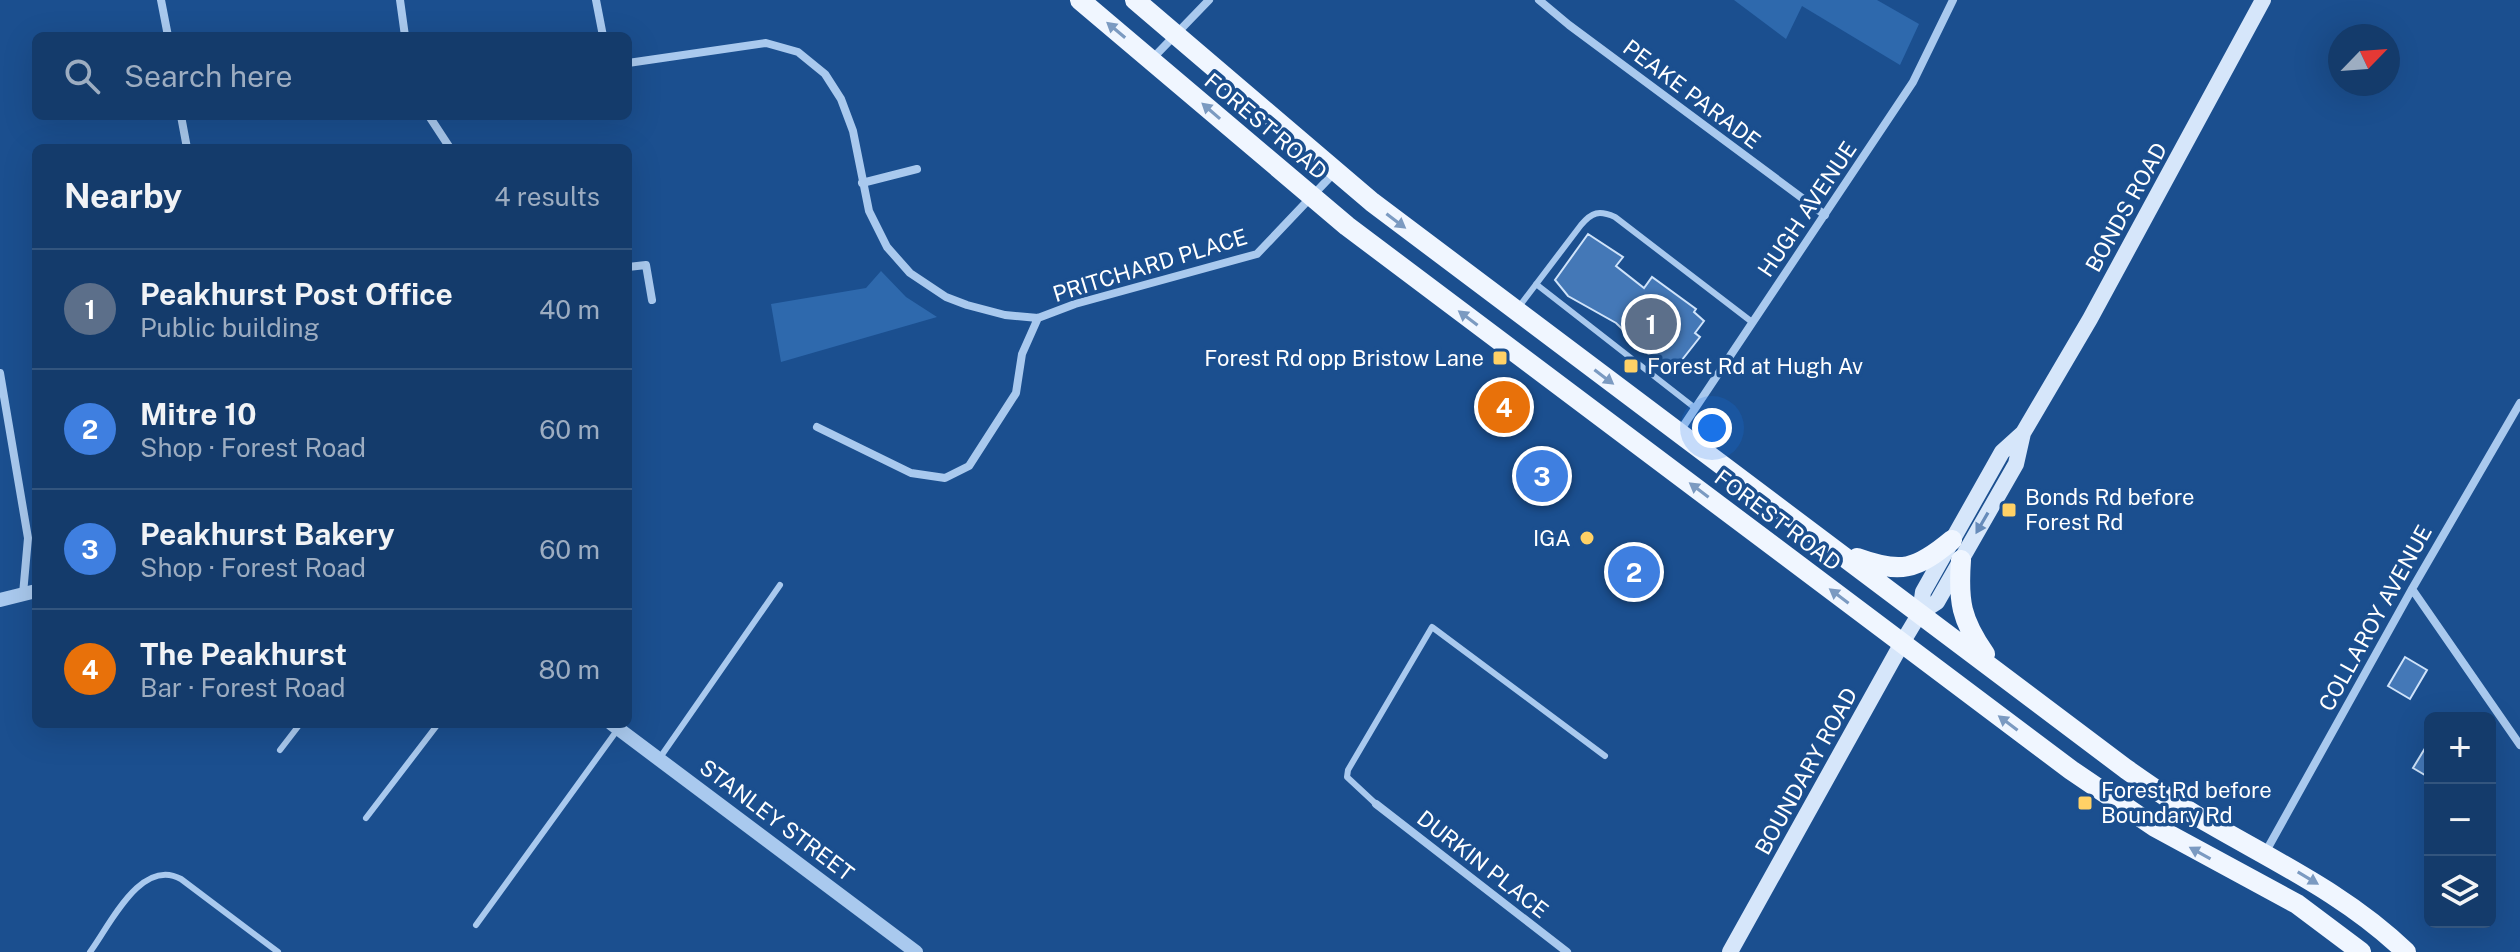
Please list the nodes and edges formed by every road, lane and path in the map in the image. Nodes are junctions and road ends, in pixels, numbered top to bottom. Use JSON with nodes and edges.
{"nodes":[{"id":1,"x":161,"y":0,"type":"edge"},
{"id":2,"x":400,"y":0,"type":"edge"},
{"id":3,"x":596,"y":0,"type":"edge"},
{"id":4,"x":1080,"y":0,"type":"edge"},
{"id":5,"x":1135,"y":0,"type":"edge"},
{"id":6,"x":1209,"y":0,"type":"edge"},
{"id":7,"x":1539,"y":0,"type":"edge"},
{"id":8,"x":1953,"y":0,"type":"edge"},
{"id":9,"x":2263,"y":0,"type":"edge"},
{"id":10,"x":167,"y":32,"type":"edge"},
{"id":11,"x":404,"y":32,"type":"edge"},
{"id":12,"x":602,"y":32,"type":"edge"},
{"id":13,"x":1174,"y":34,"type":"junction"},
{"id":14,"x":1152,"y":60,"type":"junction"},
{"id":15,"x":632,"y":62,"type":"edge"},
{"id":16,"x":182,"y":120,"type":"edge"},
{"id":17,"x":432,"y":120,"type":"edge"},
{"id":18,"x":186,"y":144,"type":"edge"},
{"id":19,"x":447,"y":144,"type":"edge"},
{"id":20,"x":917,"y":169,"type":"dead end"},
{"id":21,"x":1335,"y":172,"type":"junction"},
{"id":22,"x":862,"y":183,"type":"junction"},
{"id":23,"x":1312,"y":197,"type":"junction"},
{"id":24,"x":1825,"y":215,"type":"junction"},
{"id":25,"x":632,"y":267,"type":"edge"},
{"id":26,"x":1536,"y":284,"type":"junction"},
{"id":27,"x":652,"y":300,"type":"dead end"},
{"id":28,"x":1517,"y":310,"type":"junction"},
{"id":29,"x":1038,"y":318,"type":"junction"},
{"id":30,"x":1752,"y":322,"type":"junction"},
{"id":31,"x":0,"y":373,"type":"edge"},
{"id":32,"x":2520,"y":403,"type":"edge"},
{"id":33,"x":1695,"y":408,"type":"junction"},
{"id":34,"x":817,"y":427,"type":"dead end"},
{"id":35,"x":1679,"y":433,"type":"junction"},
{"id":36,"x":2023,"y":433,"type":"junction"},
{"id":37,"x":1952,"y":540,"type":"junction"},
{"id":38,"x":1834,"y":550,"type":"junction"},
{"id":39,"x":1961,"y":560,"type":"junction"},
{"id":40,"x":780,"y":585,"type":"dead end"},
{"id":41,"x":2412,"y":589,"type":"junction"},
{"id":42,"x":30,"y":593,"type":"edge"},
{"id":43,"x":0,"y":600,"type":"edge"},
{"id":44,"x":1920,"y":613,"type":"junction"},
{"id":45,"x":1902,"y":643,"type":"junction"},
{"id":46,"x":1997,"y":671,"type":"junction"},
{"id":47,"x":297,"y":728,"type":"edge"},
{"id":48,"x":435,"y":728,"type":"edge"},
{"id":49,"x":614,"y":728,"type":"edge"},
{"id":50,"x":618,"y":728,"type":"edge"},
{"id":51,"x":2520,"y":745,"type":"edge"},
{"id":52,"x":280,"y":750,"type":"dead end"},
{"id":53,"x":1605,"y":756,"type":"dead end"},
{"id":54,"x":659,"y":759,"type":"junction"},
{"id":55,"x":1376,"y":804,"type":"joint"},
{"id":56,"x":366,"y":818,"type":"dead end"},
{"id":57,"x":2265,"y":853,"type":"junction"},
{"id":58,"x":476,"y":925,"type":"dead end"},
{"id":59,"x":90,"y":952,"type":"edge"},
{"id":60,"x":278,"y":952,"type":"edge"},
{"id":61,"x":916,"y":952,"type":"edge"},
{"id":62,"x":1567,"y":952,"type":"edge"},
{"id":63,"x":1730,"y":952,"type":"edge"},
{"id":64,"x":2361,"y":952,"type":"edge"},
{"id":65,"x":2406,"y":952,"type":"edge"}],
"edges":[{"from":1,"to":10,"type":"street"},
{"from":2,"to":11,"type":"street"},
{"from":3,"to":12,"type":"street"},
{"from":14,"to":4,"type":"main road","name":"FOREST ROAD","one_way":true},
{"from":5,"to":13,"type":"main road","name":"FOREST ROAD"},
{"from":6,"to":13,"type":"street"},
{"from":7,"to":24,"type":"street","name":"PEAKE PARADE"},
{"from":8,"to":24,"type":"street","name":"HUGH AVENUE"},
{"from":9,"to":36,"type":"main road","name":"BONDS ROAD"},
{"from":13,"to":14,"type":"street"},
{"from":13,"to":21,"type":"main road","name":"FOREST ROAD"},
{"from":23,"to":14,"type":"main road","name":"FOREST ROAD","one_way":true},
{"from":15,"to":22,"type":"street","name":"PRITCHARD PLACE"},
{"from":16,"to":18,"type":"street"},
{"from":17,"to":19,"type":"street"},
{"from":20,"to":22,"type":"street"},
{"from":21,"to":23,"type":"street","name":"PRITCHARD PLACE"},
{"from":21,"to":28,"type":"main road","name":"FOREST ROAD","one_way":true},
{"from":22,"to":29,"type":"street","name":"PRITCHARD PLACE"},
{"from":23,"to":29,"type":"street","name":"PRITCHARD PLACE"},
{"from":45,"to":23,"type":"main road","name":"FOREST ROAD","one_way":true},
{"from":24,"to":30,"type":"street","name":"HUGH AVENUE"},
{"from":25,"to":27,"type":"street"},
{"from":26,"to":28,"type":"lane"},
{"from":26,"to":30,"type":"lane"},
{"from":26,"to":33,"type":"lane"},
{"from":28,"to":35,"type":"main road","name":"FOREST ROAD","one_way":true},
{"from":29,"to":34,"type":"street","name":"PRITCHARD PLACE"},
{"from":30,"to":33,"type":"street","name":"HUGH AVENUE"},
{"from":31,"to":42,"type":"street"},
{"from":32,"to":41,"type":"street","name":"COLLAROY AVENUE"},
{"from":33,"to":35,"type":"street","name":"HUGH AVENUE"},
{"from":35,"to":38,"type":"main road","name":"FOREST ROAD"},
{"from":36,"to":37,"type":"main road","name":"BONDS ROAD"},
{"from":36,"to":39,"type":"main road","name":"BONDS ROAD","one_way":true},
{"from":37,"to":38,"type":"main road"},
{"from":37,"to":44,"type":"main road","name":"BONDS ROAD"},
{"from":38,"to":44,"type":"main road","name":"FOREST ROAD"},
{"from":39,"to":44,"type":"main road","name":"BONDS ROAD"},
{"from":39,"to":46,"type":"main road"},
{"from":40,"to":54,"type":"lane"},
{"from":41,"to":51,"type":"street"},
{"from":41,"to":57,"type":"street","name":"COLLAROY AVENUE"},
{"from":42,"to":43,"type":"street"},
{"from":44,"to":45,"type":"main road","name":"BOUNDARY ROAD"},
{"from":44,"to":46,"type":"main road","name":"FOREST ROAD"},
{"from":45,"to":63,"type":"main road","name":"BOUNDARY ROAD"},
{"from":64,"to":45,"type":"main road","name":"FOREST ROAD","one_way":true},
{"from":46,"to":57,"type":"main road","name":"FOREST ROAD"},
{"from":47,"to":52,"type":"lane"},
{"from":48,"to":56,"type":"lane"},
{"from":49,"to":58,"type":"lane"},
{"from":50,"to":54,"type":"street","name":"STANLEY STREET"},
{"from":53,"to":55,"type":"lane"},
{"from":54,"to":61,"type":"street","name":"STANLEY STREET"},
{"from":55,"to":62,"type":"street","name":"DURKIN PLACE"},
{"from":57,"to":65,"type":"main road","name":"FOREST ROAD","one_way":true},
{"from":59,"to":60,"type":"lane"}]}
